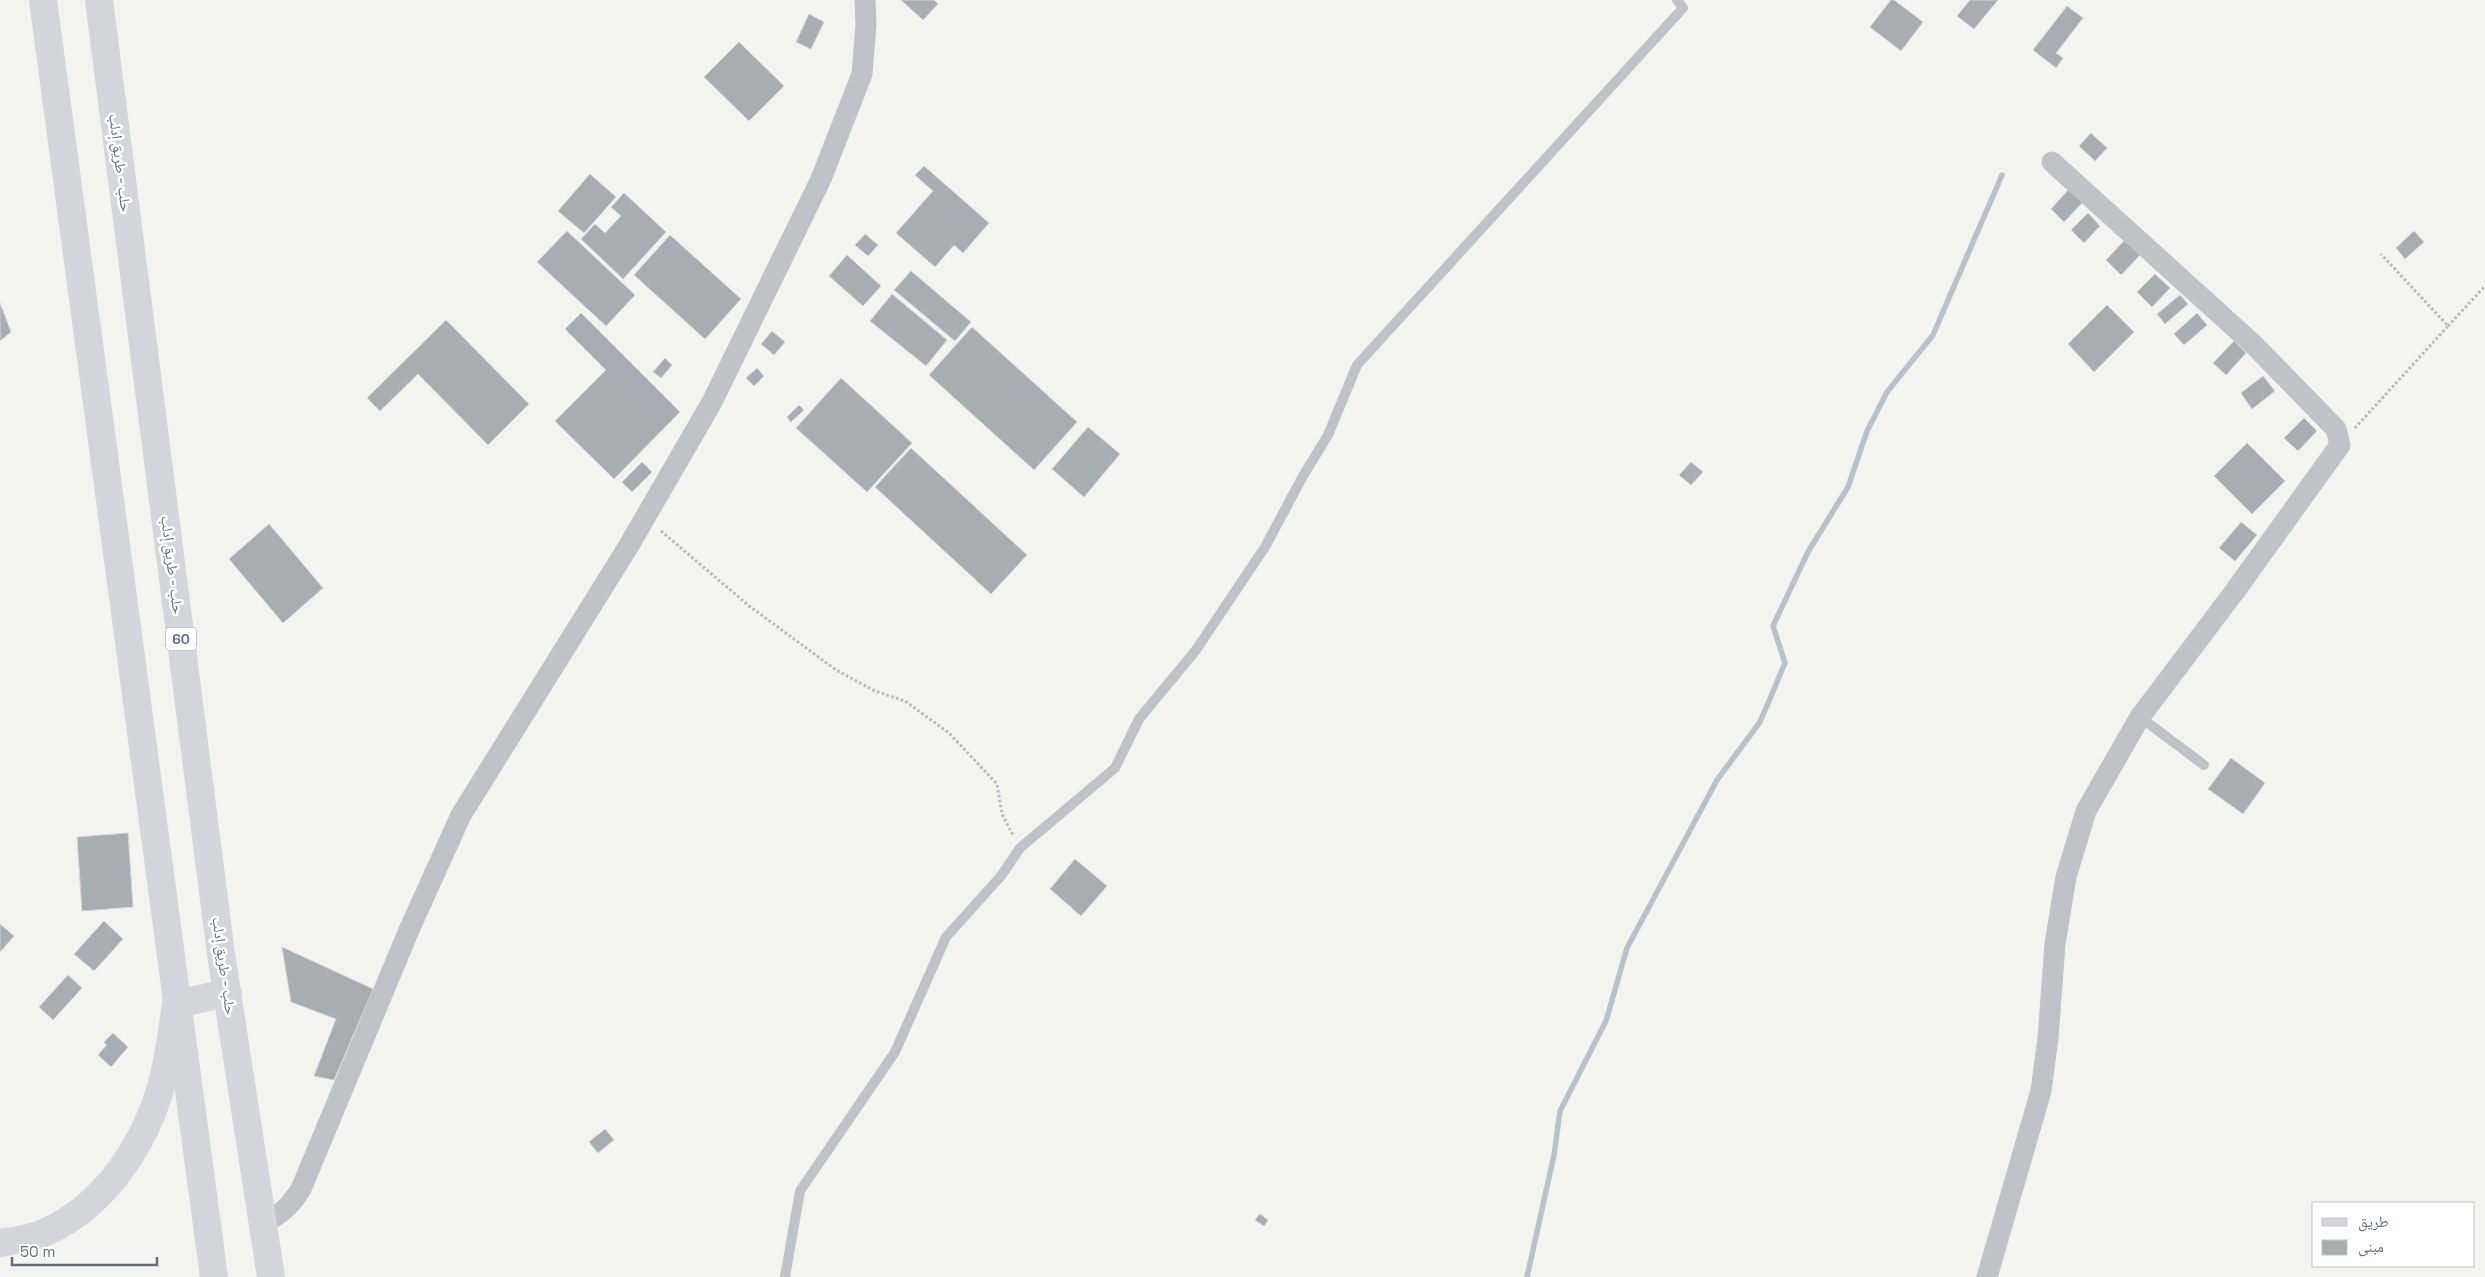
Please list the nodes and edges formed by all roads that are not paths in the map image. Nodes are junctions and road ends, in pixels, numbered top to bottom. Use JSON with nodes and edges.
{"nodes":[{"id":1,"x":43,"y":0,"type":"edge"},
{"id":2,"x":99,"y":0,"type":"edge"},
{"id":3,"x":865,"y":0,"type":"edge"},
{"id":4,"x":1677,"y":0,"type":"edge"},
{"id":5,"x":2052,"y":162,"type":"dead end"},
{"id":6,"x":2140,"y":717,"type":"junction"},
{"id":7,"x":2204,"y":765,"type":"dead end"},
{"id":8,"x":228,"y":993,"type":"junction"},
{"id":9,"x":176,"y":1004,"type":"junction"},
{"id":10,"x":264,"y":1222,"type":"junction"},
{"id":11,"x":0,"y":1243,"type":"edge"},
{"id":12,"x":214,"y":1277,"type":"edge"},
{"id":13,"x":271,"y":1277,"type":"edge"},
{"id":14,"x":785,"y":1277,"type":"edge"},
{"id":15,"x":1987,"y":1277,"type":"edge"}],
"edges":[{"from":1,"to":9,"type":"main road"},
{"from":2,"to":8,"type":"main road","name":"حلب - طريق إدلب","number":"60"},
{"from":3,"to":10,"type":"street"},
{"from":4,"to":14,"type":"lane"},
{"from":5,"to":6,"type":"street"},
{"from":6,"to":7,"type":"lane"},
{"from":6,"to":15,"type":"street"},
{"from":8,"to":9,"type":"main road"},
{"from":8,"to":10,"type":"main road","name":"حلب - طريق إدلب","number":"60"},
{"from":9,"to":11,"type":"main road"},
{"from":9,"to":12,"type":"main road"},
{"from":10,"to":13,"type":"main road","name":"حلب - طريق إدلب","number":"60"}]}
